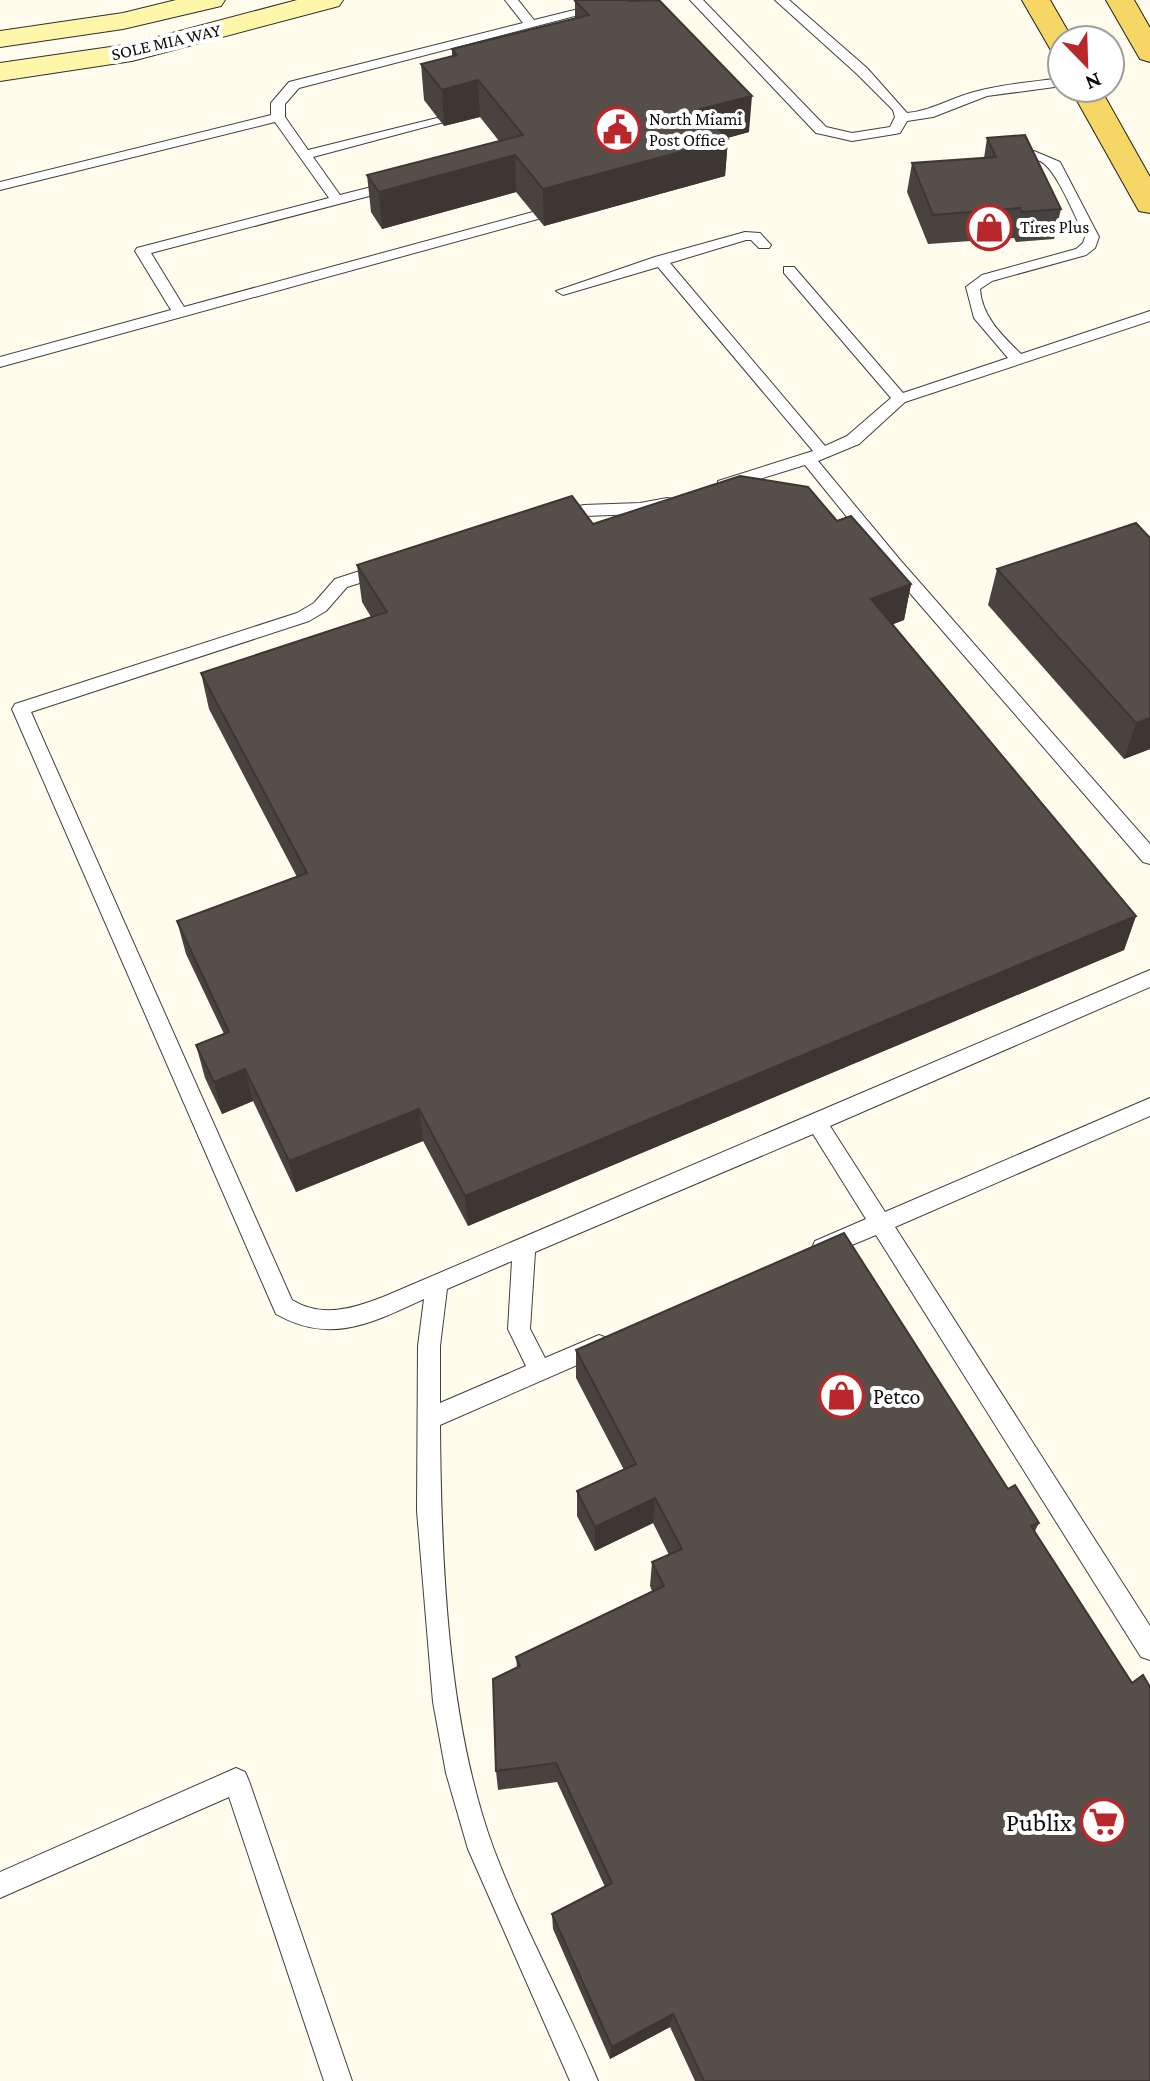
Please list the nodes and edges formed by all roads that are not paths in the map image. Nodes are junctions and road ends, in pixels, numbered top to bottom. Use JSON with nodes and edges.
{"nodes":[{"id":1,"x":211,"y":0,"type":"edge"},
{"id":2,"x":329,"y":0,"type":"edge"},
{"id":3,"x":511,"y":0,"type":"edge"},
{"id":4,"x":630,"y":0,"type":"edge"},
{"id":5,"x":696,"y":0,"type":"edge"},
{"id":6,"x":781,"y":0,"type":"edge"},
{"id":7,"x":1036,"y":0,"type":"edge"},
{"id":8,"x":1120,"y":0,"type":"edge"},
{"id":9,"x":1050,"y":24,"type":"edge"},
{"id":10,"x":531,"y":25,"type":"junction"},
{"id":11,"x":0,"y":39,"type":"edge"},
{"id":12,"x":1150,"y":53,"type":"edge"},
{"id":13,"x":0,"y":72,"type":"edge"},
{"id":14,"x":1046,"y":84,"type":"edge"},
{"id":15,"x":1094,"y":104,"type":"edge"},
{"id":16,"x":278,"y":117,"type":"junction"},
{"id":17,"x":902,"y":117,"type":"junction"},
{"id":18,"x":437,"y":122,"type":"edge"},
{"id":19,"x":305,"y":155,"type":"junction"},
{"id":20,"x":993,"y":157,"type":"edge"},
{"id":21,"x":414,"y":180,"type":"edge"},
{"id":22,"x":0,"y":186,"type":"edge"},
{"id":23,"x":337,"y":200,"type":"junction"},
{"id":24,"x":1150,"y":204,"type":"edge"},
{"id":25,"x":533,"y":216,"type":"edge"},
{"id":26,"x":764,"y":245,"type":"dead end"},
{"id":27,"x":660,"y":260,"type":"junction"},
{"id":28,"x":789,"y":270,"type":"dead end"},
{"id":29,"x":563,"y":291,"type":"dead end"},
{"id":30,"x":180,"y":313,"type":"junction"},
{"id":31,"x":1150,"y":316,"type":"edge"},
{"id":32,"x":1018,"y":359,"type":"junction"},
{"id":33,"x":0,"y":362,"type":"edge"},
{"id":34,"x":900,"y":399,"type":"junction"},
{"id":35,"x":816,"y":456,"type":"junction"},
{"id":36,"x":705,"y":491,"type":"edge"},
{"id":37,"x":680,"y":499,"type":"edge"},
{"id":38,"x":539,"y":521,"type":"edge"},
{"id":39,"x":408,"y":562,"type":"edge"},
{"id":40,"x":1150,"y":857,"type":"edge"},
{"id":41,"x":1150,"y":978,"type":"edge"},
{"id":42,"x":1150,"y":1107,"type":"edge"},
{"id":43,"x":817,"y":1123,"type":"junction"},
{"id":44,"x":881,"y":1223,"type":"junction"},
{"id":45,"x":524,"y":1248,"type":"junction"},
{"id":46,"x":810,"y":1254,"type":"edge"},
{"id":47,"x":437,"y":1283,"type":"junction"},
{"id":48,"x":624,"y":1334,"type":"edge"},
{"id":49,"x":539,"y":1370,"type":"junction"},
{"id":50,"x":429,"y":1419,"type":"junction"},
{"id":51,"x":1150,"y":1648,"type":"edge"},
{"id":52,"x":0,"y":1885,"type":"edge"},
{"id":53,"x":338,"y":2081,"type":"edge"},
{"id":54,"x":584,"y":2081,"type":"edge"}],
"edges":[{"from":1,"to":11,"type":"street","name":"SOLE MIA WAY"},
{"from":2,"to":13,"type":"street","name":"SOLE MIA WAY"},
{"from":3,"to":10,"type":"lane"},
{"from":4,"to":10,"type":"lane"},
{"from":5,"to":17,"type":"lane"},
{"from":6,"to":17,"type":"lane"},
{"from":7,"to":9,"type":"main road"},
{"from":8,"to":12,"type":"main road"},
{"from":10,"to":16,"type":"lane"},
{"from":14,"to":17,"type":"lane"},
{"from":15,"to":24,"type":"main road"},
{"from":16,"to":19,"type":"lane"},
{"from":16,"to":22,"type":"lane"},
{"from":18,"to":19,"type":"lane"},
{"from":19,"to":23,"type":"lane"},
{"from":20,"to":32,"type":"lane"},
{"from":21,"to":23,"type":"lane"},
{"from":23,"to":30,"type":"lane"},
{"from":25,"to":30,"type":"lane"},
{"from":26,"to":27,"type":"lane"},
{"from":27,"to":29,"type":"lane"},
{"from":27,"to":35,"type":"lane"},
{"from":28,"to":34,"type":"lane"},
{"from":30,"to":33,"type":"lane"},
{"from":31,"to":32,"type":"lane"},
{"from":32,"to":34,"type":"lane"},
{"from":34,"to":35,"type":"lane"},
{"from":35,"to":36,"type":"lane"},
{"from":35,"to":40,"type":"lane"},
{"from":37,"to":38,"type":"lane"},
{"from":39,"to":47,"type":"lane"},
{"from":41,"to":43,"type":"lane"},
{"from":42,"to":44,"type":"lane"},
{"from":43,"to":44,"type":"lane"},
{"from":43,"to":45,"type":"lane"},
{"from":44,"to":46,"type":"lane"},
{"from":44,"to":51,"type":"lane"},
{"from":45,"to":47,"type":"lane"},
{"from":45,"to":49,"type":"lane"},
{"from":47,"to":50,"type":"lane"},
{"from":48,"to":49,"type":"lane"},
{"from":49,"to":50,"type":"lane"},
{"from":50,"to":54,"type":"lane"},
{"from":52,"to":53,"type":"lane"}]}
